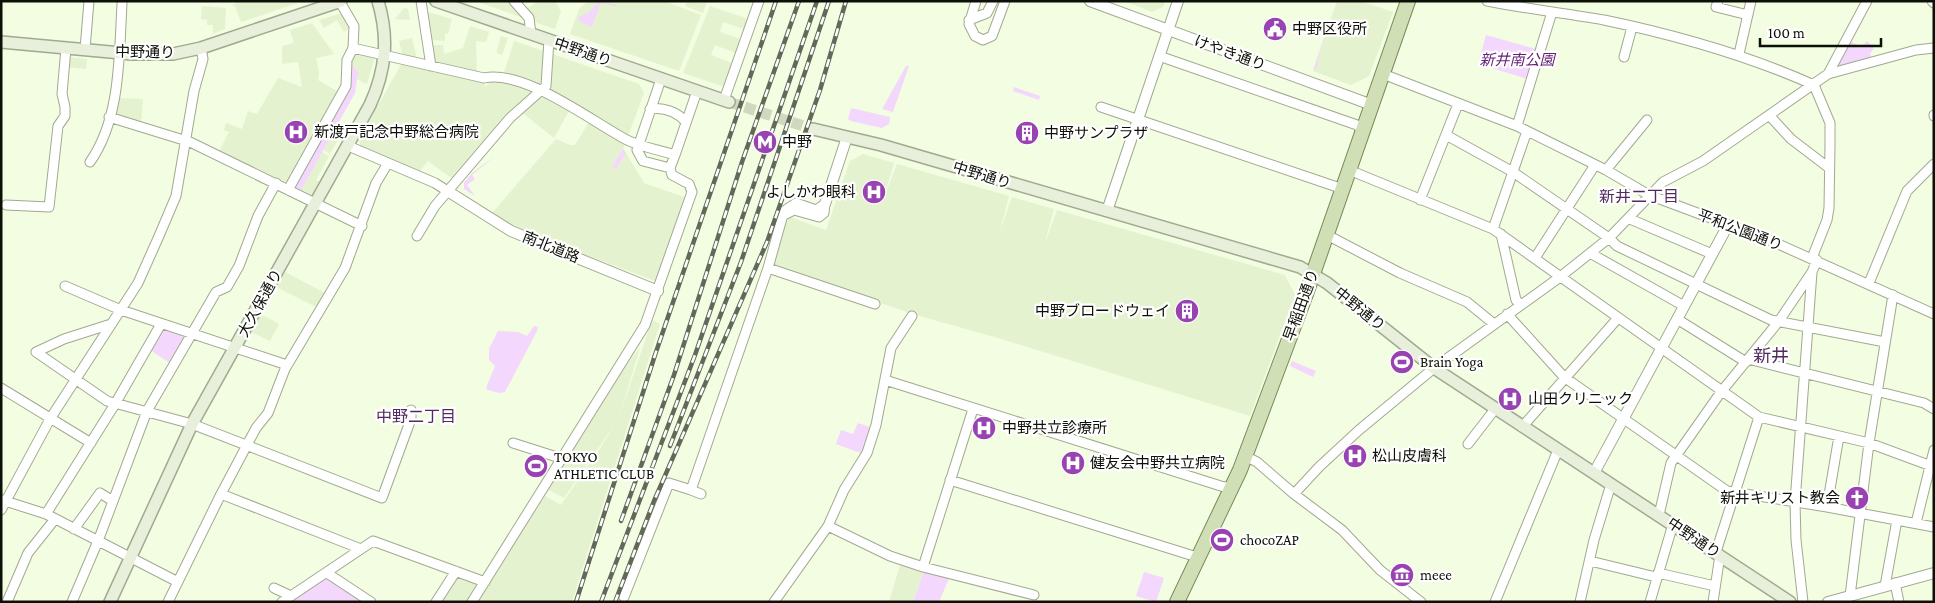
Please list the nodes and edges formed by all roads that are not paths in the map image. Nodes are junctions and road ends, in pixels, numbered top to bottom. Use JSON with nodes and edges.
{"nodes":[{"id":1,"x":89,"y":1,"type":"edge"},
{"id":2,"x":378,"y":1,"type":"edge"},
{"id":3,"x":421,"y":1,"type":"edge"},
{"id":4,"x":436,"y":1,"type":"edge"},
{"id":5,"x":759,"y":1,"type":"edge"},
{"id":6,"x":976,"y":1,"type":"edge"},
{"id":7,"x":993,"y":1,"type":"edge"},
{"id":8,"x":1005,"y":1,"type":"edge"},
{"id":9,"x":1090,"y":1,"type":"edge"},
{"id":10,"x":1178,"y":1,"type":"edge"},
{"id":11,"x":1408,"y":1,"type":"edge"},
{"id":12,"x":1487,"y":1,"type":"edge"},
{"id":13,"x":1718,"y":1,"type":"edge"},
{"id":14,"x":1751,"y":1,"type":"edge"},
{"id":15,"x":1867,"y":1,"type":"edge"},
{"id":16,"x":336,"y":2,"type":"edge"},
{"id":17,"x":122,"y":4,"type":"dead end"},
{"id":18,"x":517,"y":5,"type":"edge"},
{"id":19,"x":1552,"y":12,"type":"junction"},
{"id":20,"x":1748,"y":15,"type":"junction"},
{"id":21,"x":969,"y":20,"type":"junction"},
{"id":22,"x":1632,"y":27,"type":"junction"},
{"id":23,"x":1168,"y":30,"type":"junction"},
{"id":24,"x":531,"y":34,"type":"junction"},
{"id":25,"x":549,"y":40,"type":"junction"},
{"id":26,"x":1,"y":42,"type":"edge"},
{"id":27,"x":66,"y":48,"type":"junction"},
{"id":28,"x":201,"y":48,"type":"junction"},
{"id":29,"x":353,"y":48,"type":"junction"},
{"id":30,"x":1934,"y":48,"type":"edge"},
{"id":31,"x":85,"y":50,"type":"junction"},
{"id":32,"x":119,"y":52,"type":"junction"},
{"id":33,"x":1739,"y":54,"type":"junction"},
{"id":34,"x":385,"y":56,"type":"junction"},
{"id":35,"x":1159,"y":56,"type":"junction"},
{"id":36,"x":1624,"y":57,"type":"dead end"},
{"id":37,"x":431,"y":66,"type":"junction"},
{"id":38,"x":1382,"y":74,"type":"junction"},
{"id":39,"x":1828,"y":74,"type":"junction"},
{"id":40,"x":661,"y":79,"type":"junction"},
{"id":41,"x":1814,"y":85,"type":"junction"},
{"id":42,"x":542,"y":91,"type":"junction"},
{"id":43,"x":697,"y":91,"type":"junction"},
{"id":44,"x":727,"y":101,"type":"joint"},
{"id":45,"x":1458,"y":104,"type":"junction"},
{"id":46,"x":1372,"y":105,"type":"junction"},
{"id":47,"x":1101,"y":107,"type":"dead end"},
{"id":48,"x":650,"y":109,"type":"junction"},
{"id":49,"x":1769,"y":115,"type":"junction"},
{"id":50,"x":109,"y":116,"type":"junction"},
{"id":51,"x":1138,"y":119,"type":"junction"},
{"id":52,"x":1647,"y":120,"type":"dead end"},
{"id":53,"x":686,"y":122,"type":"junction"},
{"id":54,"x":1517,"y":126,"type":"junction"},
{"id":55,"x":813,"y":129,"type":"tunnel mouth"},
{"id":56,"x":1363,"y":131,"type":"junction"},
{"id":57,"x":1527,"y":131,"type":"junction"},
{"id":58,"x":1446,"y":135,"type":"junction"},
{"id":59,"x":847,"y":137,"type":"junction"},
{"id":60,"x":185,"y":141,"type":"junction"},
{"id":61,"x":349,"y":143,"type":"junction"},
{"id":62,"x":638,"y":143,"type":"junction"},
{"id":63,"x":675,"y":155,"type":"junction"},
{"id":64,"x":90,"y":162,"type":"dead end"},
{"id":65,"x":388,"y":163,"type":"junction"},
{"id":66,"x":1934,"y":164,"type":"edge"},
{"id":67,"x":1595,"y":165,"type":"junction"},
{"id":68,"x":670,"y":168,"type":"junction"},
{"id":69,"x":1829,"y":168,"type":"junction"},
{"id":70,"x":1349,"y":170,"type":"junction"},
{"id":71,"x":1606,"y":170,"type":"junction"},
{"id":72,"x":1513,"y":172,"type":"junction"},
{"id":73,"x":276,"y":183,"type":"junction"},
{"id":74,"x":1342,"y":189,"type":"junction"},
{"id":75,"x":288,"y":190,"type":"junction"},
{"id":76,"x":450,"y":192,"type":"junction"},
{"id":77,"x":1649,"y":195,"type":"junction"},
{"id":78,"x":1420,"y":200,"type":"junction"},
{"id":79,"x":315,"y":203,"type":"junction"},
{"id":80,"x":825,"y":204,"type":"joint"},
{"id":81,"x":6,"y":205,"type":"dead end"},
{"id":82,"x":1566,"y":210,"type":"junction"},
{"id":83,"x":1107,"y":211,"type":"junction"},
{"id":84,"x":1630,"y":219,"type":"junction"},
{"id":85,"x":1728,"y":225,"type":"junction"},
{"id":86,"x":362,"y":226,"type":"junction"},
{"id":87,"x":1493,"y":228,"type":"junction"},
{"id":88,"x":1501,"y":234,"type":"junction"},
{"id":89,"x":1327,"y":235,"type":"junction"},
{"id":90,"x":417,"y":236,"type":"dead end"},
{"id":91,"x":1609,"y":238,"type":"junction"},
{"id":92,"x":1590,"y":253,"type":"junction"},
{"id":93,"x":1712,"y":254,"type":"junction"},
{"id":94,"x":1535,"y":258,"type":"junction"},
{"id":95,"x":1815,"y":259,"type":"junction"},
{"id":96,"x":768,"y":268,"type":"junction"},
{"id":97,"x":1812,"y":272,"type":"junction"},
{"id":98,"x":1313,"y":273,"type":"junction"},
{"id":99,"x":1560,"y":277,"type":"junction"},
{"id":100,"x":1696,"y":283,"type":"junction"},
{"id":101,"x":1869,"y":283,"type":"junction"},
{"id":102,"x":65,"y":286,"type":"dead end"},
{"id":103,"x":658,"y":291,"type":"junction"},
{"id":104,"x":1894,"y":295,"type":"junction"},
{"id":105,"x":875,"y":304,"type":"dead end"},
{"id":106,"x":1520,"y":304,"type":"junction"},
{"id":107,"x":1684,"y":306,"type":"junction"},
{"id":108,"x":121,"y":310,"type":"junction"},
{"id":109,"x":1507,"y":314,"type":"junction"},
{"id":110,"x":1934,"y":314,"type":"edge"},
{"id":111,"x":912,"y":316,"type":"dead end"},
{"id":112,"x":1618,"y":318,"type":"junction"},
{"id":113,"x":1677,"y":319,"type":"junction"},
{"id":114,"x":1779,"y":321,"type":"junction"},
{"id":115,"x":111,"y":324,"type":"junction"},
{"id":116,"x":161,"y":324,"type":"junction"},
{"id":117,"x":1494,"y":324,"type":"junction"},
{"id":118,"x":1809,"y":326,"type":"junction"},
{"id":119,"x":191,"y":333,"type":"junction"},
{"id":120,"x":1885,"y":342,"type":"junction"},
{"id":121,"x":235,"y":348,"type":"junction"},
{"id":122,"x":1661,"y":349,"type":"junction"},
{"id":123,"x":1747,"y":360,"type":"junction"},
{"id":124,"x":287,"y":365,"type":"junction"},
{"id":125,"x":1434,"y":368,"type":"junction"},
{"id":126,"x":1805,"y":374,"type":"junction"},
{"id":127,"x":1564,"y":377,"type":"junction"},
{"id":128,"x":76,"y":379,"type":"junction"},
{"id":129,"x":885,"y":380,"type":"junction"},
{"id":130,"x":1,"y":388,"type":"edge"},
{"id":131,"x":1721,"y":392,"type":"junction"},
{"id":132,"x":1877,"y":392,"type":"junction"},
{"id":133,"x":115,"y":404,"type":"junction"},
{"id":134,"x":973,"y":409,"type":"junction"},
{"id":135,"x":1495,"y":409,"type":"junction"},
{"id":136,"x":1934,"y":409,"type":"edge"},
{"id":137,"x":411,"y":410,"type":"dead end"},
{"id":138,"x":147,"y":411,"type":"junction"},
{"id":139,"x":1759,"y":417,"type":"junction"},
{"id":140,"x":50,"y":418,"type":"junction"},
{"id":141,"x":1623,"y":419,"type":"junction"},
{"id":142,"x":192,"y":424,"type":"junction"},
{"id":143,"x":1522,"y":427,"type":"junction"},
{"id":144,"x":1801,"y":428,"type":"junction"},
{"id":145,"x":1839,"y":436,"type":"junction"},
{"id":146,"x":91,"y":443,"type":"junction"},
{"id":147,"x":513,"y":443,"type":"dead end"},
{"id":148,"x":1869,"y":443,"type":"junction"},
{"id":149,"x":1468,"y":444,"type":"dead end"},
{"id":150,"x":247,"y":446,"type":"junction"},
{"id":151,"x":1558,"y":450,"type":"junction"},
{"id":152,"x":1934,"y":450,"type":"edge"},
{"id":153,"x":1245,"y":456,"type":"junction"},
{"id":154,"x":1676,"y":456,"type":"junction"},
{"id":155,"x":560,"y":458,"type":"junction"},
{"id":156,"x":1932,"y":466,"type":"edge"},
{"id":157,"x":1594,"y":473,"type":"junction"},
{"id":158,"x":950,"y":480,"type":"junction"},
{"id":159,"x":1611,"y":484,"type":"junction"},
{"id":160,"x":1232,"y":486,"type":"junction"},
{"id":161,"x":691,"y":490,"type":"junction"},
{"id":162,"x":1735,"y":493,"type":"junction"},
{"id":163,"x":221,"y":494,"type":"junction"},
{"id":164,"x":701,"y":494,"type":"dead end"},
{"id":165,"x":1294,"y":494,"type":"junction"},
{"id":166,"x":113,"y":501,"type":"junction"},
{"id":167,"x":1795,"y":502,"type":"junction"},
{"id":168,"x":3,"y":504,"type":"edge"},
{"id":169,"x":1827,"y":506,"type":"junction"},
{"id":170,"x":1859,"y":512,"type":"junction"},
{"id":171,"x":46,"y":514,"type":"junction"},
{"id":172,"x":1659,"y":515,"type":"junction"},
{"id":173,"x":55,"y":519,"type":"junction"},
{"id":174,"x":1897,"y":520,"type":"junction"},
{"id":175,"x":1916,"y":523,"type":"junction"},
{"id":176,"x":1674,"y":524,"type":"junction"},
{"id":177,"x":828,"y":526,"type":"junction"},
{"id":178,"x":1934,"y":527,"type":"edge"},
{"id":179,"x":74,"y":529,"type":"junction"},
{"id":180,"x":98,"y":541,"type":"junction"},
{"id":181,"x":365,"y":546,"type":"junction"},
{"id":182,"x":1718,"y":554,"type":"junction"},
{"id":183,"x":1197,"y":557,"type":"junction"},
{"id":184,"x":130,"y":558,"type":"junction"},
{"id":185,"x":1590,"y":561,"type":"junction"},
{"id":186,"x":924,"y":567,"type":"junction"},
{"id":187,"x":456,"y":571,"type":"junction"},
{"id":188,"x":328,"y":573,"type":"junction"},
{"id":189,"x":1934,"y":573,"type":"edge"},
{"id":190,"x":1657,"y":575,"type":"junction"},
{"id":191,"x":178,"y":582,"type":"junction"},
{"id":192,"x":485,"y":582,"type":"junction"},
{"id":193,"x":1890,"y":585,"type":"junction"},
{"id":194,"x":1715,"y":586,"type":"junction"},
{"id":195,"x":274,"y":588,"type":"dead end"},
{"id":196,"x":1034,"y":594,"type":"dead end"},
{"id":197,"x":291,"y":596,"type":"junction"},
{"id":198,"x":1850,"y":596,"type":"junction"},
{"id":199,"x":624,"y":597,"type":"dead end"},
{"id":200,"x":7,"y":602,"type":"edge"},
{"id":201,"x":72,"y":602,"type":"edge"},
{"id":202,"x":110,"y":602,"type":"edge"},
{"id":203,"x":168,"y":602,"type":"edge"},
{"id":204,"x":282,"y":602,"type":"edge"},
{"id":205,"x":371,"y":602,"type":"edge"},
{"id":206,"x":436,"y":602,"type":"edge"},
{"id":207,"x":472,"y":602,"type":"edge"},
{"id":208,"x":774,"y":602,"type":"edge"},
{"id":209,"x":1177,"y":602,"type":"edge"},
{"id":210,"x":1421,"y":602,"type":"edge"},
{"id":211,"x":1495,"y":602,"type":"edge"},
{"id":212,"x":1580,"y":602,"type":"edge"},
{"id":213,"x":1650,"y":602,"type":"edge"},
{"id":214,"x":1712,"y":602,"type":"edge"},
{"id":215,"x":1790,"y":602,"type":"edge"},
{"id":216,"x":1803,"y":602,"type":"edge"},
{"id":217,"x":1828,"y":602,"type":"edge"},
{"id":218,"x":1899,"y":602,"type":"edge"}],
"edges":[{"from":1,"to":31,"type":"street"},
{"from":2,"to":34,"type":"main road","name":"大久保通り"},
{"from":3,"to":37,"type":"street"},
{"from":4,"to":24,"type":"main road","name":"中野通り"},
{"from":5,"to":44,"type":"street"},
{"from":6,"to":21,"type":"street"},
{"from":7,"to":21,"type":"street"},
{"from":8,"to":21,"type":"street"},
{"from":9,"to":23,"type":"street","name":"けやき通り"},
{"from":10,"to":23,"type":"street"},
{"from":11,"to":38,"type":"main road","name":"早稲田通り"},
{"from":12,"to":19,"type":"street"},
{"from":13,"to":20,"type":"street"},
{"from":14,"to":20,"type":"street"},
{"from":15,"to":39,"type":"street"},
{"from":16,"to":28,"type":"main road","name":"中野通り"},
{"from":16,"to":29,"type":"street"},
{"from":17,"to":32,"type":"street"},
{"from":18,"to":24,"type":"street"},
{"from":19,"to":22,"type":"street"},
{"from":19,"to":54,"type":"street"},
{"from":20,"to":33,"type":"street"},
{"from":22,"to":33,"type":"street"},
{"from":22,"to":36,"type":"street"},
{"from":23,"to":35,"type":"street"},
{"from":23,"to":46,"type":"street","name":"けやき通り"},
{"from":24,"to":25,"type":"main road","name":"中野通り"},
{"from":25,"to":40,"type":"main road","name":"中野通り"},
{"from":25,"to":42,"type":"street"},
{"from":26,"to":27,"type":"main road","name":"中野通り"},
{"from":27,"to":31,"type":"main road","name":"中野通り"},
{"from":27,"to":81,"type":"street"},
{"from":28,"to":32,"type":"main road","name":"中野通り"},
{"from":28,"to":60,"type":"street"},
{"from":29,"to":34,"type":"street"},
{"from":29,"to":75,"type":"street"},
{"from":30,"to":39,"type":"street"},
{"from":31,"to":32,"type":"main road","name":"中野通り"},
{"from":32,"to":50,"type":"street"},
{"from":33,"to":41,"type":"street"},
{"from":34,"to":37,"type":"street"},
{"from":34,"to":61,"type":"main road","name":"大久保通り"},
{"from":35,"to":51,"type":"street"},
{"from":35,"to":56,"type":"street"},
{"from":37,"to":42,"type":"street"},
{"from":38,"to":45,"type":"street","name":"平和公園通り"},
{"from":38,"to":46,"type":"main road","name":"早稲田通り"},
{"from":39,"to":41,"type":"street"},
{"from":40,"to":43,"type":"main road","name":"中野通り"},
{"from":40,"to":48,"type":"street"},
{"from":41,"to":49,"type":"street"},
{"from":41,"to":69,"type":"street"},
{"from":42,"to":62,"type":"street"},
{"from":42,"to":76,"type":"street"},
{"from":43,"to":44,"type":"main road","name":"中野通り"},
{"from":43,"to":53,"type":"street"},
{"from":45,"to":54,"type":"street","name":"平和公園通り"},
{"from":45,"to":58,"type":"street"},
{"from":46,"to":56,"type":"main road","name":"早稲田通り"},
{"from":47,"to":51,"type":"street"},
{"from":48,"to":53,"type":"street"},
{"from":48,"to":62,"type":"street"},
{"from":49,"to":69,"type":"street"},
{"from":49,"to":77,"type":"street"},
{"from":50,"to":60,"type":"street"},
{"from":50,"to":64,"type":"street"},
{"from":51,"to":74,"type":"street"},
{"from":51,"to":83,"type":"street"},
{"from":52,"to":71,"type":"street"},
{"from":53,"to":63,"type":"street"},
{"from":54,"to":57,"type":"street","name":"平和公園通り"},
{"from":55,"to":59,"type":"main road","name":"中野通り"},
{"from":56,"to":70,"type":"main road","name":"早稲田通り"},
{"from":57,"to":67,"type":"street","name":"平和公園通り"},
{"from":57,"to":72,"type":"street"},
{"from":58,"to":72,"type":"street"},
{"from":58,"to":78,"type":"street"},
{"from":59,"to":80,"type":"street"},
{"from":59,"to":83,"type":"main road","name":"中野通り"},
{"from":60,"to":73,"type":"street"},
{"from":60,"to":108,"type":"street"},
{"from":61,"to":65,"type":"street"},
{"from":61,"to":79,"type":"main road","name":"大久保通り"},
{"from":62,"to":63,"type":"street"},
{"from":62,"to":68,"type":"street"},
{"from":63,"to":68,"type":"street"},
{"from":65,"to":76,"type":"street"},
{"from":65,"to":86,"type":"street"},
{"from":66,"to":101,"type":"street"},
{"from":67,"to":71,"type":"street","name":"平和公園通り"},
{"from":67,"to":82,"type":"street"},
{"from":68,"to":103,"type":"street"},
{"from":69,"to":95,"type":"street"},
{"from":70,"to":74,"type":"main road","name":"早稲田通り"},
{"from":70,"to":78,"type":"street"},
{"from":71,"to":77,"type":"street","name":"平和公園通り"},
{"from":72,"to":82,"type":"street"},
{"from":72,"to":87,"type":"street"},
{"from":73,"to":75,"type":"street"},
{"from":73,"to":119,"type":"street"},
{"from":74,"to":89,"type":"main road","name":"早稲田通り"},
{"from":75,"to":79,"type":"street"},
{"from":76,"to":90,"type":"street"},
{"from":76,"to":103,"type":"street","name":"南北道路"},
{"from":77,"to":84,"type":"street"},
{"from":77,"to":85,"type":"street","name":"平和公園通り"},
{"from":78,"to":87,"type":"street"},
{"from":79,"to":86,"type":"street"},
{"from":79,"to":121,"type":"main road","name":"大久保通り"},
{"from":80,"to":96,"type":"street"},
{"from":82,"to":91,"type":"street"},
{"from":82,"to":94,"type":"street"},
{"from":83,"to":98,"type":"main road","name":"中野通り"},
{"from":84,"to":91,"type":"street"},
{"from":84,"to":93,"type":"street"},
{"from":85,"to":93,"type":"street"},
{"from":85,"to":95,"type":"street","name":"平和公園通り"},
{"from":86,"to":124,"type":"street"},
{"from":87,"to":88,"type":"street"},
{"from":88,"to":94,"type":"street"},
{"from":88,"to":106,"type":"street"},
{"from":89,"to":98,"type":"main road","name":"早稲田通り"},
{"from":89,"to":117,"type":"street"},
{"from":91,"to":92,"type":"street"},
{"from":91,"to":100,"type":"street"},
{"from":92,"to":99,"type":"street"},
{"from":92,"to":107,"type":"street"},
{"from":93,"to":100,"type":"street"},
{"from":94,"to":99,"type":"street"},
{"from":95,"to":97,"type":"street"},
{"from":95,"to":101,"type":"street","name":"平和公園通り"},
{"from":96,"to":105,"type":"street"},
{"from":96,"to":161,"type":"street"},
{"from":97,"to":114,"type":"street"},
{"from":97,"to":118,"type":"street"},
{"from":98,"to":125,"type":"main road","name":"中野通り"},
{"from":98,"to":153,"type":"main road","name":"早稲田通り"},
{"from":99,"to":106,"type":"street"},
{"from":99,"to":112,"type":"street"},
{"from":100,"to":107,"type":"street"},
{"from":100,"to":114,"type":"street"},
{"from":101,"to":104,"type":"street","name":"平和公園通り"},
{"from":102,"to":108,"type":"street"},
{"from":103,"to":155,"type":"street"},
{"from":104,"to":110,"type":"street","name":"平和公園通り"},
{"from":104,"to":120,"type":"street"},
{"from":106,"to":109,"type":"street"},
{"from":107,"to":113,"type":"street"},
{"from":108,"to":115,"type":"street"},
{"from":108,"to":116,"type":"street"},
{"from":109,"to":117,"type":"street"},
{"from":109,"to":127,"type":"street"},
{"from":111,"to":129,"type":"street"},
{"from":112,"to":122,"type":"street"},
{"from":112,"to":127,"type":"street"},
{"from":113,"to":122,"type":"street"},
{"from":113,"to":123,"type":"street"},
{"from":114,"to":118,"type":"street"},
{"from":114,"to":123,"type":"street"},
{"from":115,"to":128,"type":"street"},
{"from":115,"to":128,"type":"street"},
{"from":116,"to":119,"type":"street"},
{"from":116,"to":133,"type":"street"},
{"from":117,"to":125,"type":"street"},
{"from":118,"to":120,"type":"street"},
{"from":118,"to":126,"type":"street"},
{"from":119,"to":121,"type":"street"},
{"from":119,"to":138,"type":"street"},
{"from":120,"to":132,"type":"street"},
{"from":121,"to":124,"type":"street"},
{"from":121,"to":142,"type":"main road","name":"大久保通り"},
{"from":122,"to":131,"type":"street"},
{"from":122,"to":141,"type":"street"},
{"from":123,"to":126,"type":"street"},
{"from":123,"to":131,"type":"street"},
{"from":124,"to":150,"type":"street"},
{"from":125,"to":135,"type":"main road","name":"中野通り"},
{"from":125,"to":165,"type":"street"},
{"from":126,"to":132,"type":"street"},
{"from":126,"to":144,"type":"street"},
{"from":127,"to":141,"type":"street"},
{"from":127,"to":143,"type":"street"},
{"from":128,"to":133,"type":"street"},
{"from":128,"to":140,"type":"street"},
{"from":129,"to":134,"type":"street"},
{"from":129,"to":177,"type":"street"},
{"from":130,"to":140,"type":"street"},
{"from":131,"to":139,"type":"street"},
{"from":131,"to":154,"type":"street"},
{"from":132,"to":136,"type":"street"},
{"from":132,"to":148,"type":"street"},
{"from":133,"to":138,"type":"street"},
{"from":133,"to":146,"type":"street"},
{"from":134,"to":158,"type":"street"},
{"from":134,"to":160,"type":"street"},
{"from":135,"to":143,"type":"main road","name":"中野通り"},
{"from":135,"to":149,"type":"street"},
{"from":137,"to":150,"type":"street"},
{"from":138,"to":142,"type":"street"},
{"from":138,"to":166,"type":"street"},
{"from":139,"to":144,"type":"street"},
{"from":139,"to":162,"type":"street"},
{"from":140,"to":146,"type":"street"},
{"from":140,"to":168,"type":"street"},
{"from":141,"to":154,"type":"street"},
{"from":141,"to":157,"type":"street"},
{"from":142,"to":150,"type":"street"},
{"from":142,"to":184,"type":"main road","name":"大久保通り"},
{"from":143,"to":151,"type":"main road","name":"中野通り"},
{"from":144,"to":145,"type":"street"},
{"from":144,"to":167,"type":"street"},
{"from":145,"to":148,"type":"street"},
{"from":145,"to":169,"type":"street"},
{"from":146,"to":171,"type":"street"},
{"from":147,"to":155,"type":"street"},
{"from":148,"to":156,"type":"street"},
{"from":148,"to":170,"type":"street"},
{"from":150,"to":163,"type":"street"},
{"from":151,"to":157,"type":"main road","name":"中野通り"},
{"from":151,"to":211,"type":"street"},
{"from":152,"to":156,"type":"street"},
{"from":153,"to":160,"type":"main road","name":"早稲田通り"},
{"from":153,"to":165,"type":"street"},
{"from":154,"to":162,"type":"street"},
{"from":154,"to":172,"type":"street"},
{"from":155,"to":192,"type":"street"},
{"from":156,"to":175,"type":"street"},
{"from":157,"to":159,"type":"main road","name":"中野通り"},
{"from":158,"to":183,"type":"street"},
{"from":158,"to":186,"type":"street"},
{"from":159,"to":172,"type":"main road","name":"中野通り"},
{"from":159,"to":185,"type":"street"},
{"from":160,"to":183,"type":"main road","name":"早稲田通り"},
{"from":161,"to":164,"type":"street"},
{"from":161,"to":199,"type":"street"},
{"from":162,"to":167,"type":"street"},
{"from":162,"to":182,"type":"street"},
{"from":163,"to":181,"type":"street"},
{"from":163,"to":191,"type":"street"},
{"from":165,"to":210,"type":"street"},
{"from":166,"to":179,"type":"street"},
{"from":166,"to":180,"type":"street"},
{"from":167,"to":169,"type":"street"},
{"from":167,"to":216,"type":"street"},
{"from":168,"to":171,"type":"street"},
{"from":169,"to":170,"type":"street"},
{"from":170,"to":174,"type":"street"},
{"from":170,"to":198,"type":"street"},
{"from":171,"to":173,"type":"street"},
{"from":172,"to":176,"type":"main road","name":"中野通り"},
{"from":173,"to":179,"type":"street"},
{"from":173,"to":200,"type":"street"},
{"from":174,"to":175,"type":"street"},
{"from":174,"to":193,"type":"street"},
{"from":175,"to":178,"type":"street"},
{"from":176,"to":182,"type":"main road","name":"中野通り"},
{"from":176,"to":190,"type":"street"},
{"from":177,"to":186,"type":"street"},
{"from":177,"to":208,"type":"street"},
{"from":179,"to":180,"type":"street"},
{"from":180,"to":184,"type":"street"},
{"from":180,"to":201,"type":"street"},
{"from":181,"to":187,"type":"street"},
{"from":181,"to":188,"type":"street"},
{"from":182,"to":194,"type":"street"},
{"from":182,"to":215,"type":"main road","name":"中野通り"},
{"from":183,"to":209,"type":"main road","name":"早稲田通り"},
{"from":184,"to":191,"type":"street"},
{"from":184,"to":202,"type":"main road","name":"大久保通り"},
{"from":185,"to":190,"type":"street"},
{"from":185,"to":212,"type":"street"},
{"from":186,"to":196,"type":"street"},
{"from":187,"to":192,"type":"street"},
{"from":187,"to":206,"type":"street"},
{"from":188,"to":197,"type":"street"},
{"from":188,"to":205,"type":"street"},
{"from":189,"to":193,"type":"street"},
{"from":190,"to":194,"type":"street"},
{"from":190,"to":213,"type":"street"},
{"from":191,"to":203,"type":"street"},
{"from":192,"to":207,"type":"street"},
{"from":193,"to":198,"type":"street"},
{"from":193,"to":218,"type":"street"},
{"from":194,"to":214,"type":"street"},
{"from":195,"to":197,"type":"street"},
{"from":197,"to":204,"type":"street"},
{"from":198,"to":217,"type":"street"}]}
